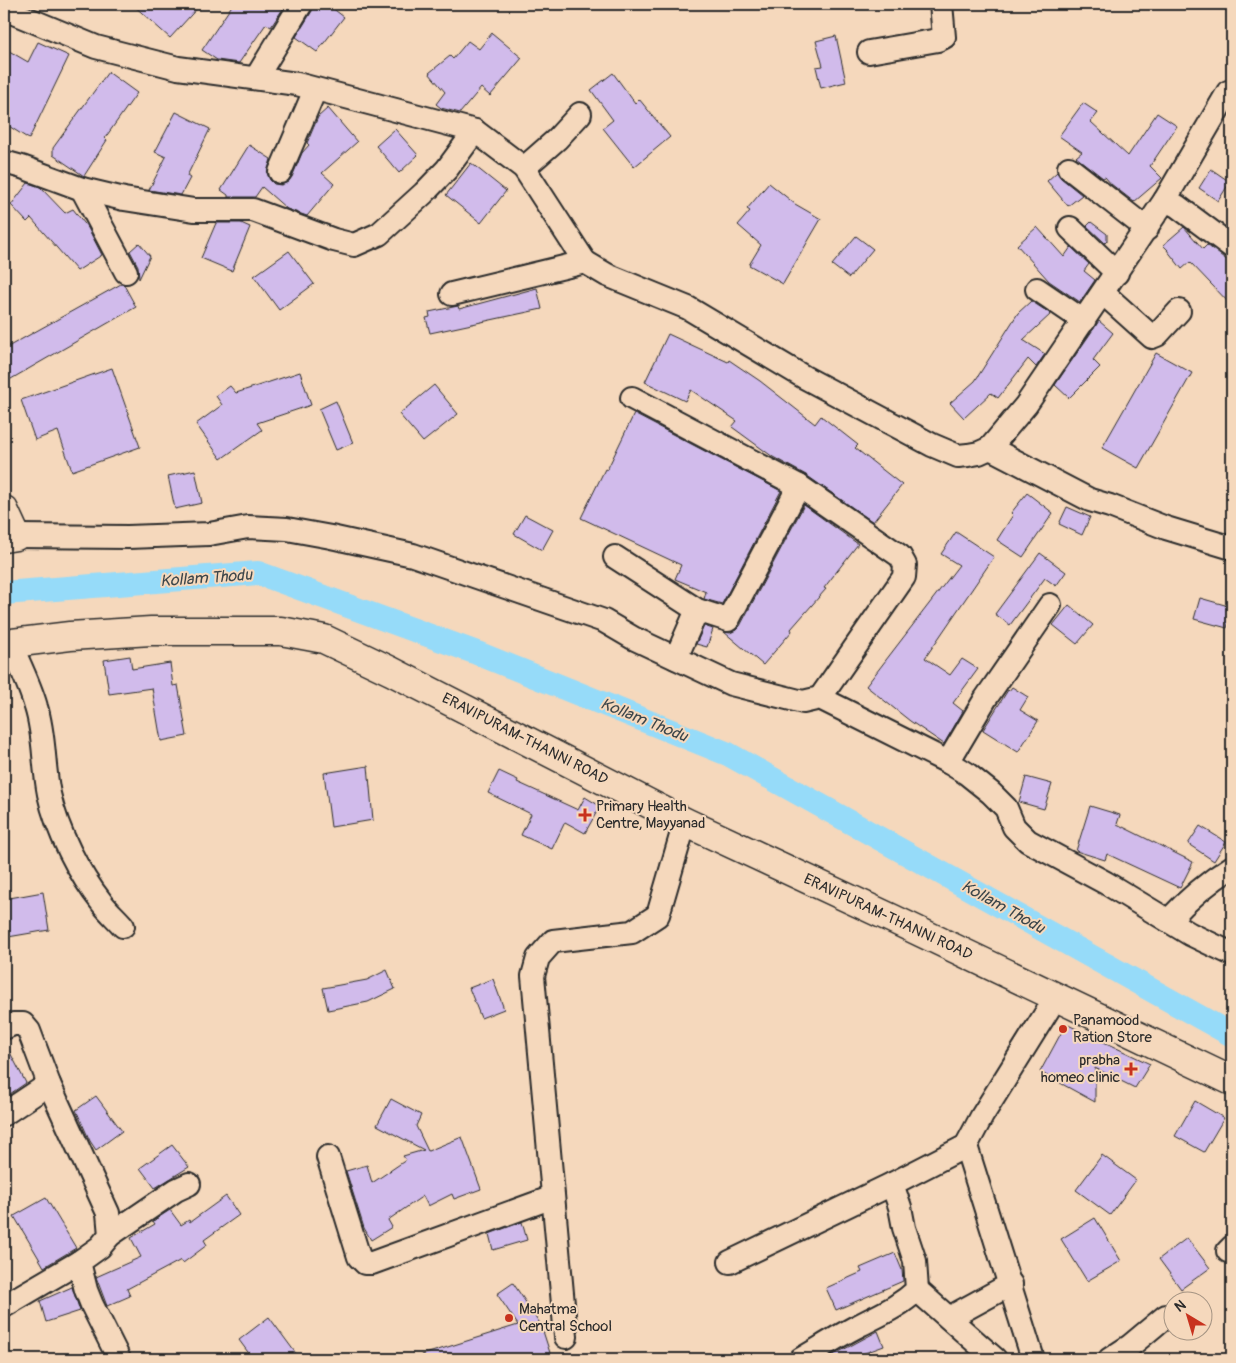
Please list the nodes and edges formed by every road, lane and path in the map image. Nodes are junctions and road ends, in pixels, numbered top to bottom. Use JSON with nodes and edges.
{"nodes":[{"id":1,"x":301,"y":4,"type":"edge"},
{"id":2,"x":941,"y":4,"type":"edge"},
{"id":3,"x":4,"y":9,"type":"edge"},
{"id":4,"x":870,"y":52,"type":"dead end"},
{"id":5,"x":256,"y":78,"type":"junction"},
{"id":6,"x":315,"y":90,"type":"junction"},
{"id":7,"x":1228,"y":92,"type":"dead end"},
{"id":8,"x":580,"y":114,"type":"dead end"},
{"id":9,"x":475,"y":131,"type":"junction"},
{"id":10,"x":4,"y":162,"type":"edge"},
{"id":11,"x":524,"y":168,"type":"junction"},
{"id":12,"x":1069,"y":168,"type":"dead end"},
{"id":13,"x":280,"y":172,"type":"dead end"},
{"id":14,"x":82,"y":189,"type":"junction"},
{"id":15,"x":1165,"y":200,"type":"junction"},
{"id":16,"x":1070,"y":228,"type":"dead end"},
{"id":17,"x":1147,"y":229,"type":"junction"},
{"id":18,"x":1230,"y":239,"type":"edge"},
{"id":19,"x":585,"y":262,"type":"junction"},
{"id":20,"x":126,"y":272,"type":"dead end"},
{"id":21,"x":1116,"y":273,"type":"junction"},
{"id":22,"x":1037,"y":289,"type":"dead end"},
{"id":23,"x":1103,"y":293,"type":"junction"},
{"id":24,"x":452,"y":294,"type":"dead end"},
{"id":25,"x":1179,"y":311,"type":"dead end"},
{"id":26,"x":1084,"y":321,"type":"junction"},
{"id":27,"x":632,"y":398,"type":"dead end"},
{"id":28,"x":990,"y":448,"type":"junction"},
{"id":29,"x":799,"y":486,"type":"junction"},
{"id":30,"x":4,"y":510,"type":"edge"},
{"id":31,"x":10,"y":537,"type":"edge"},
{"id":32,"x":1232,"y":548,"type":"edge"},
{"id":33,"x":615,"y":557,"type":"dead end"},
{"id":34,"x":1050,"y":605,"type":"dead end"},
{"id":35,"x":697,"y":610,"type":"junction"},
{"id":36,"x":7,"y":643,"type":"edge"},
{"id":37,"x":676,"y":658,"type":"junction"},
{"id":38,"x":820,"y":698,"type":"junction"},
{"id":39,"x":948,"y":762,"type":"junction"},
{"id":40,"x":685,"y":822,"type":"junction"},
{"id":41,"x":1232,"y":867,"type":"edge"},
{"id":42,"x":1169,"y":920,"type":"junction"},
{"id":43,"x":123,"y":926,"type":"dead end"},
{"id":44,"x":1232,"y":954,"type":"edge"},
{"id":45,"x":1056,"y":996,"type":"junction"},
{"id":46,"x":4,"y":1028,"type":"edge"},
{"id":47,"x":1232,"y":1080,"type":"edge"},
{"id":48,"x":49,"y":1084,"type":"junction"},
{"id":49,"x":4,"y":1114,"type":"edge"},
{"id":50,"x":966,"y":1146,"type":"junction"},
{"id":51,"x":328,"y":1158,"type":"dead end"},
{"id":52,"x":189,"y":1184,"type":"dead end"},
{"id":53,"x":892,"y":1184,"type":"junction"},
{"id":54,"x":553,"y":1196,"type":"junction"},
{"id":55,"x":110,"y":1236,"type":"junction"},
{"id":56,"x":79,"y":1262,"type":"junction"},
{"id":57,"x":730,"y":1262,"type":"dead end"},
{"id":58,"x":1011,"y":1284,"type":"junction"},
{"id":59,"x":917,"y":1290,"type":"junction"},
{"id":60,"x":4,"y":1306,"type":"edge"},
{"id":61,"x":949,"y":1318,"type":"junction"},
{"id":62,"x":1164,"y":1318,"type":"edge"},
{"id":63,"x":566,"y":1337,"type":"dead end"},
{"id":64,"x":119,"y":1359,"type":"edge"},
{"id":65,"x":801,"y":1359,"type":"edge"},
{"id":66,"x":995,"y":1359,"type":"edge"},
{"id":67,"x":1034,"y":1359,"type":"edge"},
{"id":68,"x":1110,"y":1359,"type":"edge"}],
"edges":[{"from":1,"to":5,"type":"street"},
{"from":2,"to":4,"type":"street"},
{"from":3,"to":5,"type":"street"},
{"from":5,"to":6,"type":"street"},
{"from":6,"to":9,"type":"street"},
{"from":6,"to":13,"type":"street"},
{"from":7,"to":15,"type":"street"},
{"from":8,"to":11,"type":"street"},
{"from":9,"to":11,"type":"street"},
{"from":9,"to":14,"type":"street"},
{"from":10,"to":14,"type":"street"},
{"from":11,"to":19,"type":"street"},
{"from":12,"to":17,"type":"street"},
{"from":14,"to":20,"type":"street"},
{"from":15,"to":17,"type":"street"},
{"from":15,"to":18,"type":"street"},
{"from":16,"to":21,"type":"street"},
{"from":17,"to":21,"type":"street"},
{"from":19,"to":24,"type":"street"},
{"from":19,"to":28,"type":"street"},
{"from":21,"to":23,"type":"street"},
{"from":22,"to":26,"type":"street"},
{"from":23,"to":25,"type":"street"},
{"from":23,"to":26,"type":"street"},
{"from":26,"to":28,"type":"street"},
{"from":27,"to":29,"type":"street"},
{"from":28,"to":32,"type":"street"},
{"from":29,"to":35,"type":"street"},
{"from":29,"to":38,"type":"street"},
{"from":30,"to":31,"type":"main road"},
{"from":31,"to":37,"type":"street"},
{"from":33,"to":35,"type":"street"},
{"from":34,"to":39,"type":"street"},
{"from":35,"to":37,"type":"street"},
{"from":36,"to":40,"type":"main road","name":"ERAVIPURAM-THANNI ROAD"},
{"from":36,"to":43,"type":"street"},
{"from":37,"to":38,"type":"street"},
{"from":38,"to":39,"type":"street"},
{"from":39,"to":42,"type":"street"},
{"from":40,"to":45,"type":"main road","name":"ERAVIPURAM-THANNI ROAD"},
{"from":40,"to":54,"type":"street"},
{"from":41,"to":42,"type":"street"},
{"from":42,"to":44,"type":"street"},
{"from":45,"to":47,"type":"main road","name":"ERAVIPURAM-THANNI ROAD"},
{"from":45,"to":50,"type":"street"},
{"from":46,"to":48,"type":"street"},
{"from":48,"to":49,"type":"street"},
{"from":48,"to":55,"type":"street"},
{"from":50,"to":53,"type":"street"},
{"from":50,"to":58,"type":"street"},
{"from":51,"to":54,"type":"street"},
{"from":52,"to":55,"type":"street"},
{"from":53,"to":57,"type":"street"},
{"from":53,"to":59,"type":"street"},
{"from":54,"to":63,"type":"street"},
{"from":55,"to":56,"type":"street"},
{"from":56,"to":60,"type":"street"},
{"from":56,"to":64,"type":"street"},
{"from":58,"to":61,"type":"street"},
{"from":58,"to":67,"type":"street"},
{"from":59,"to":61,"type":"street"},
{"from":59,"to":65,"type":"street"},
{"from":61,"to":66,"type":"street"},
{"from":62,"to":68,"type":"street"}]}
